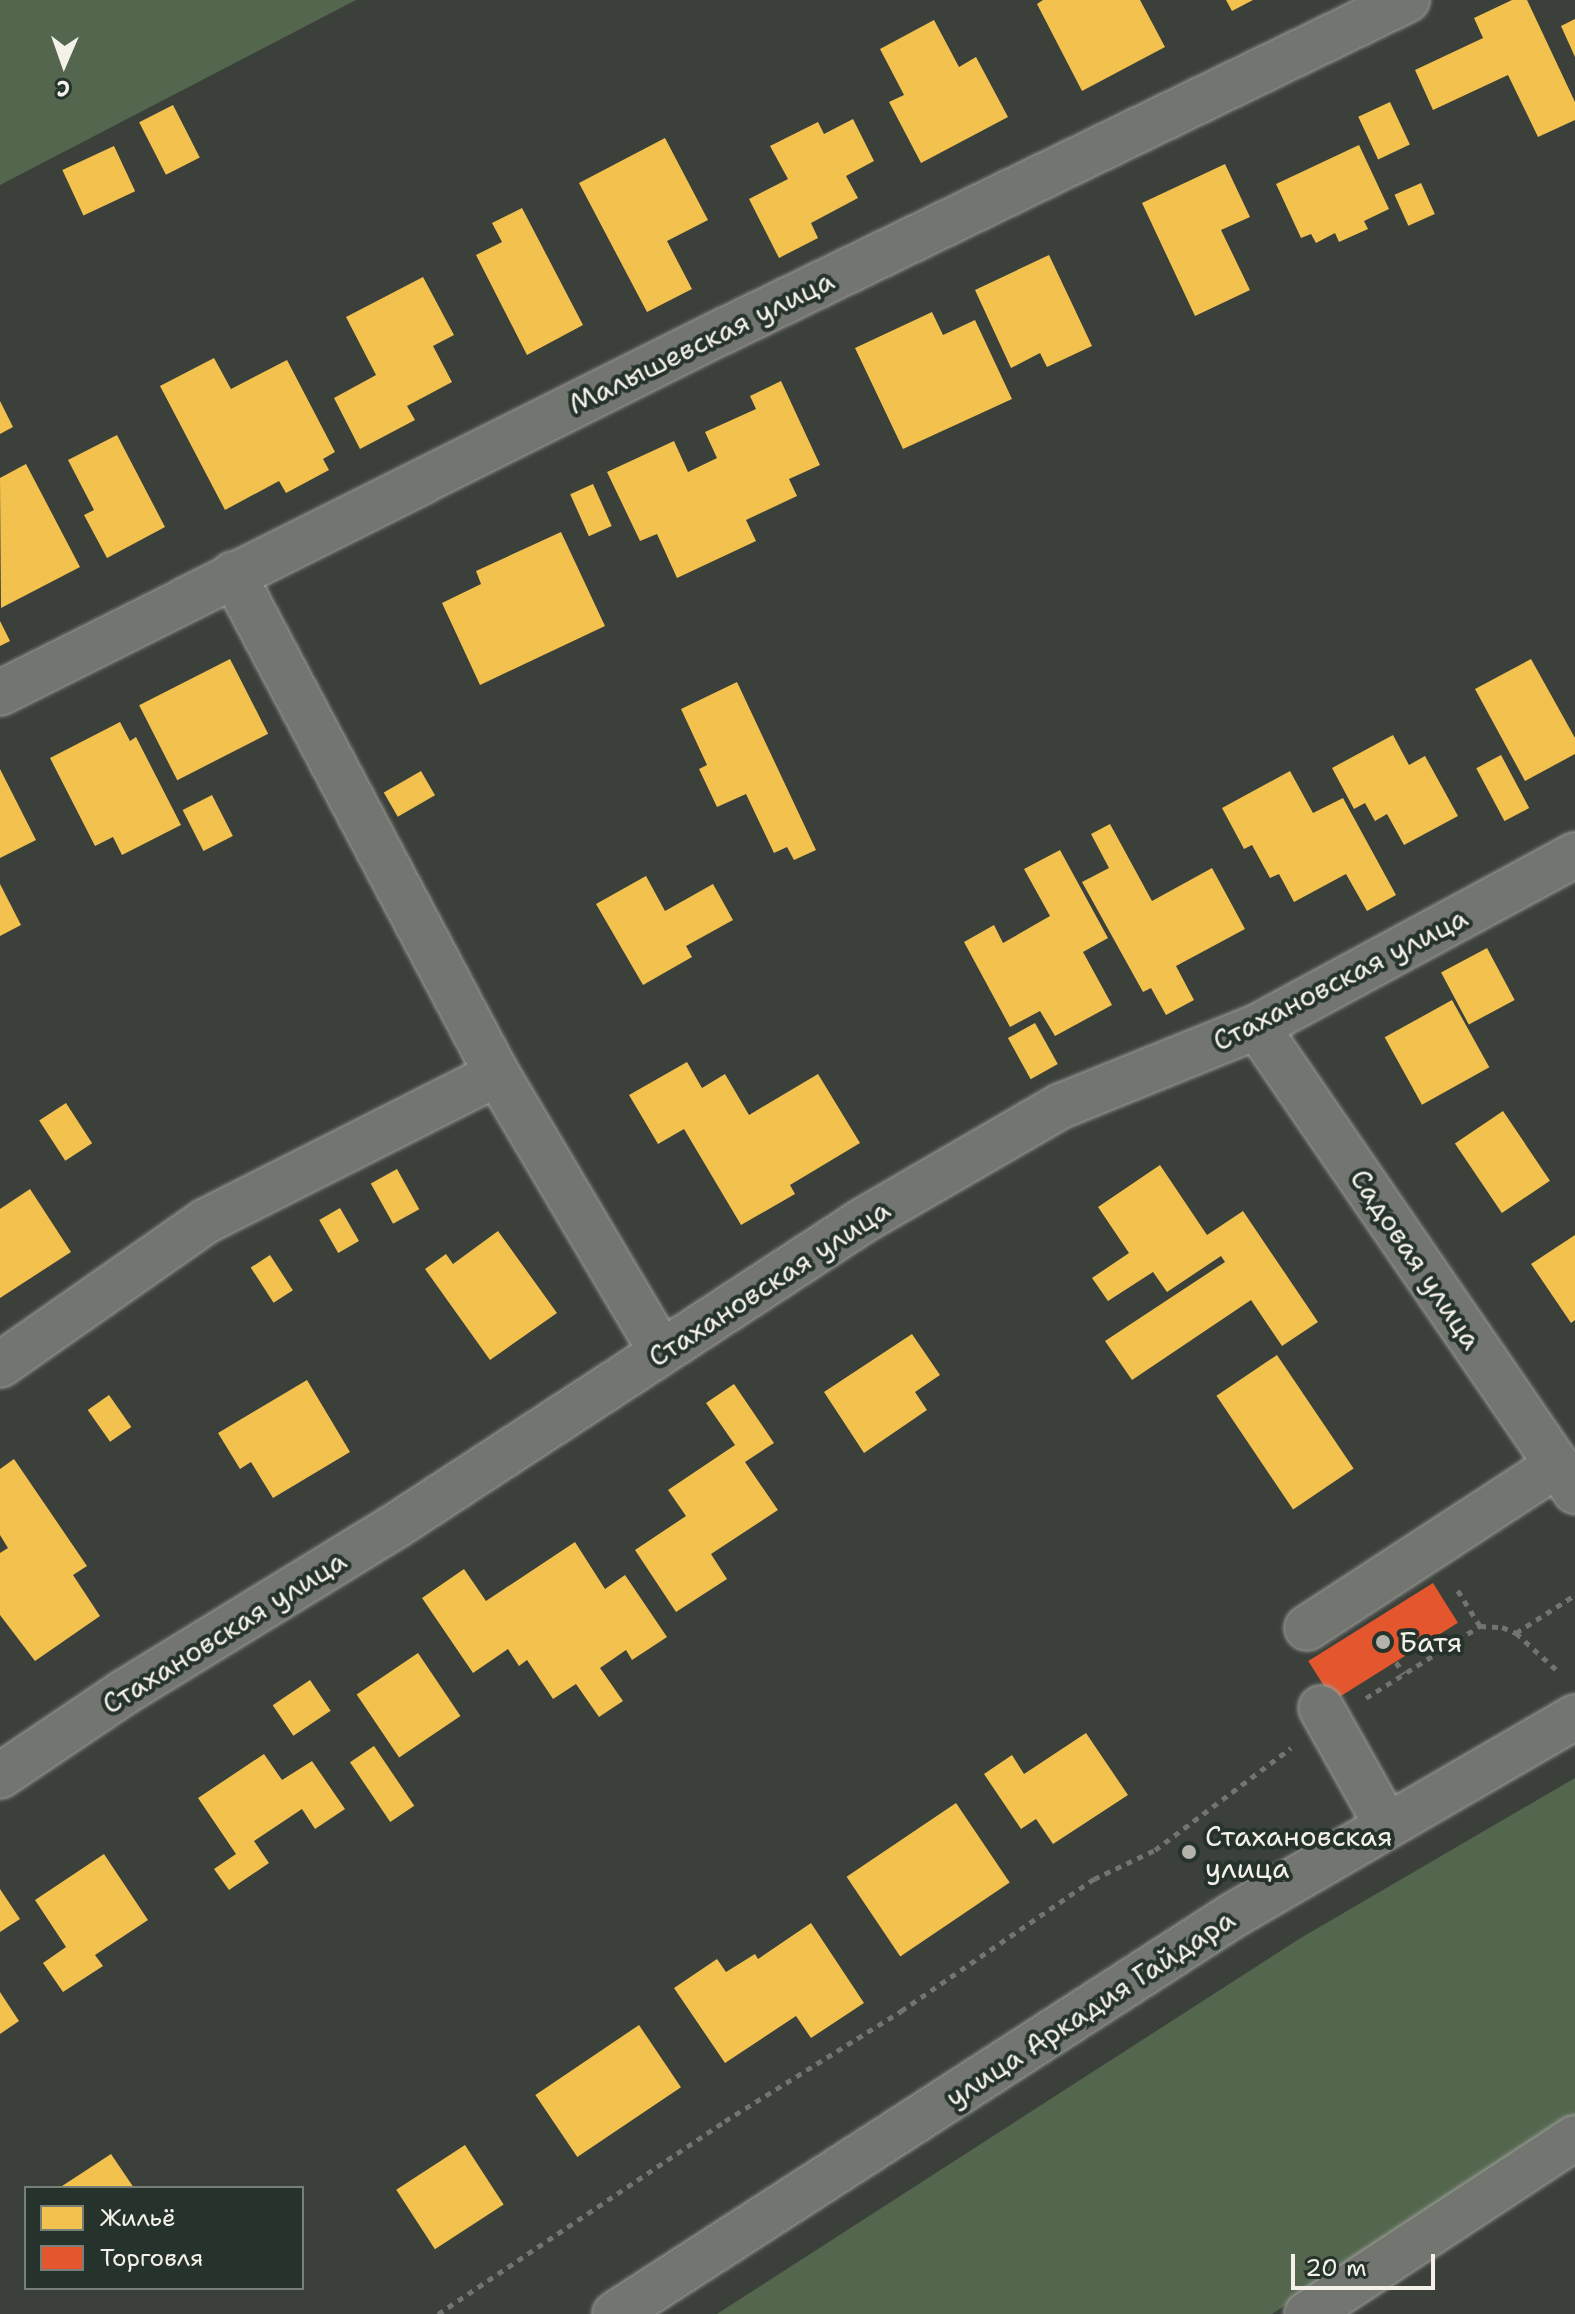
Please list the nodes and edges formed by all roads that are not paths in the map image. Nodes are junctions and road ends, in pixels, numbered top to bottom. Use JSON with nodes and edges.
{"nodes":[{"id":1,"x":1407,"y":0,"type":"edge"},
{"id":2,"x":233,"y":574,"type":"junction"},
{"id":3,"x":0,"y":693,"type":"edge"},
{"id":4,"x":1575,"y":855,"type":"edge"},
{"id":5,"x":1257,"y":1027,"type":"junction"},
{"id":6,"x":497,"y":1074,"type":"junction"},
{"id":7,"x":661,"y":1351,"type":"junction"},
{"id":8,"x":0,"y":1365,"type":"edge"},
{"id":9,"x":1566,"y":1478,"type":"edge"},
{"id":10,"x":1307,"y":1628,"type":"dead end"},
{"id":11,"x":1570,"y":1699,"type":"edge"},
{"id":12,"x":1325,"y":1715,"type":"road end"},
{"id":13,"x":0,"y":1776,"type":"edge"},
{"id":14,"x":1386,"y":1824,"type":"junction"},
{"id":15,"x":1575,"y":2138,"type":"edge"},
{"id":16,"x":615,"y":2314,"type":"edge"},
{"id":17,"x":1307,"y":2314,"type":"edge"}],
"edges":[{"from":1,"to":2,"type":"street","name":"Малышевская улица"},
{"from":2,"to":3,"type":"street","name":"Малышевская улица"},
{"from":2,"to":6,"type":"street"},
{"from":4,"to":5,"type":"street","name":"Стахановская улица"},
{"from":5,"to":7,"type":"street","name":"Стахановская улица"},
{"from":5,"to":9,"type":"street","name":"Садовая улица"},
{"from":6,"to":7,"type":"street"},
{"from":6,"to":8,"type":"street"},
{"from":7,"to":13,"type":"street","name":"Стахановская улица"},
{"from":9,"to":10,"type":"street"},
{"from":11,"to":14,"type":"street","name":"улица Аркадия Гайдара"},
{"from":12,"to":14,"type":"street"},
{"from":14,"to":16,"type":"street","name":"улица Аркадия Гайдара"},
{"from":15,"to":17,"type":"street"}]}
